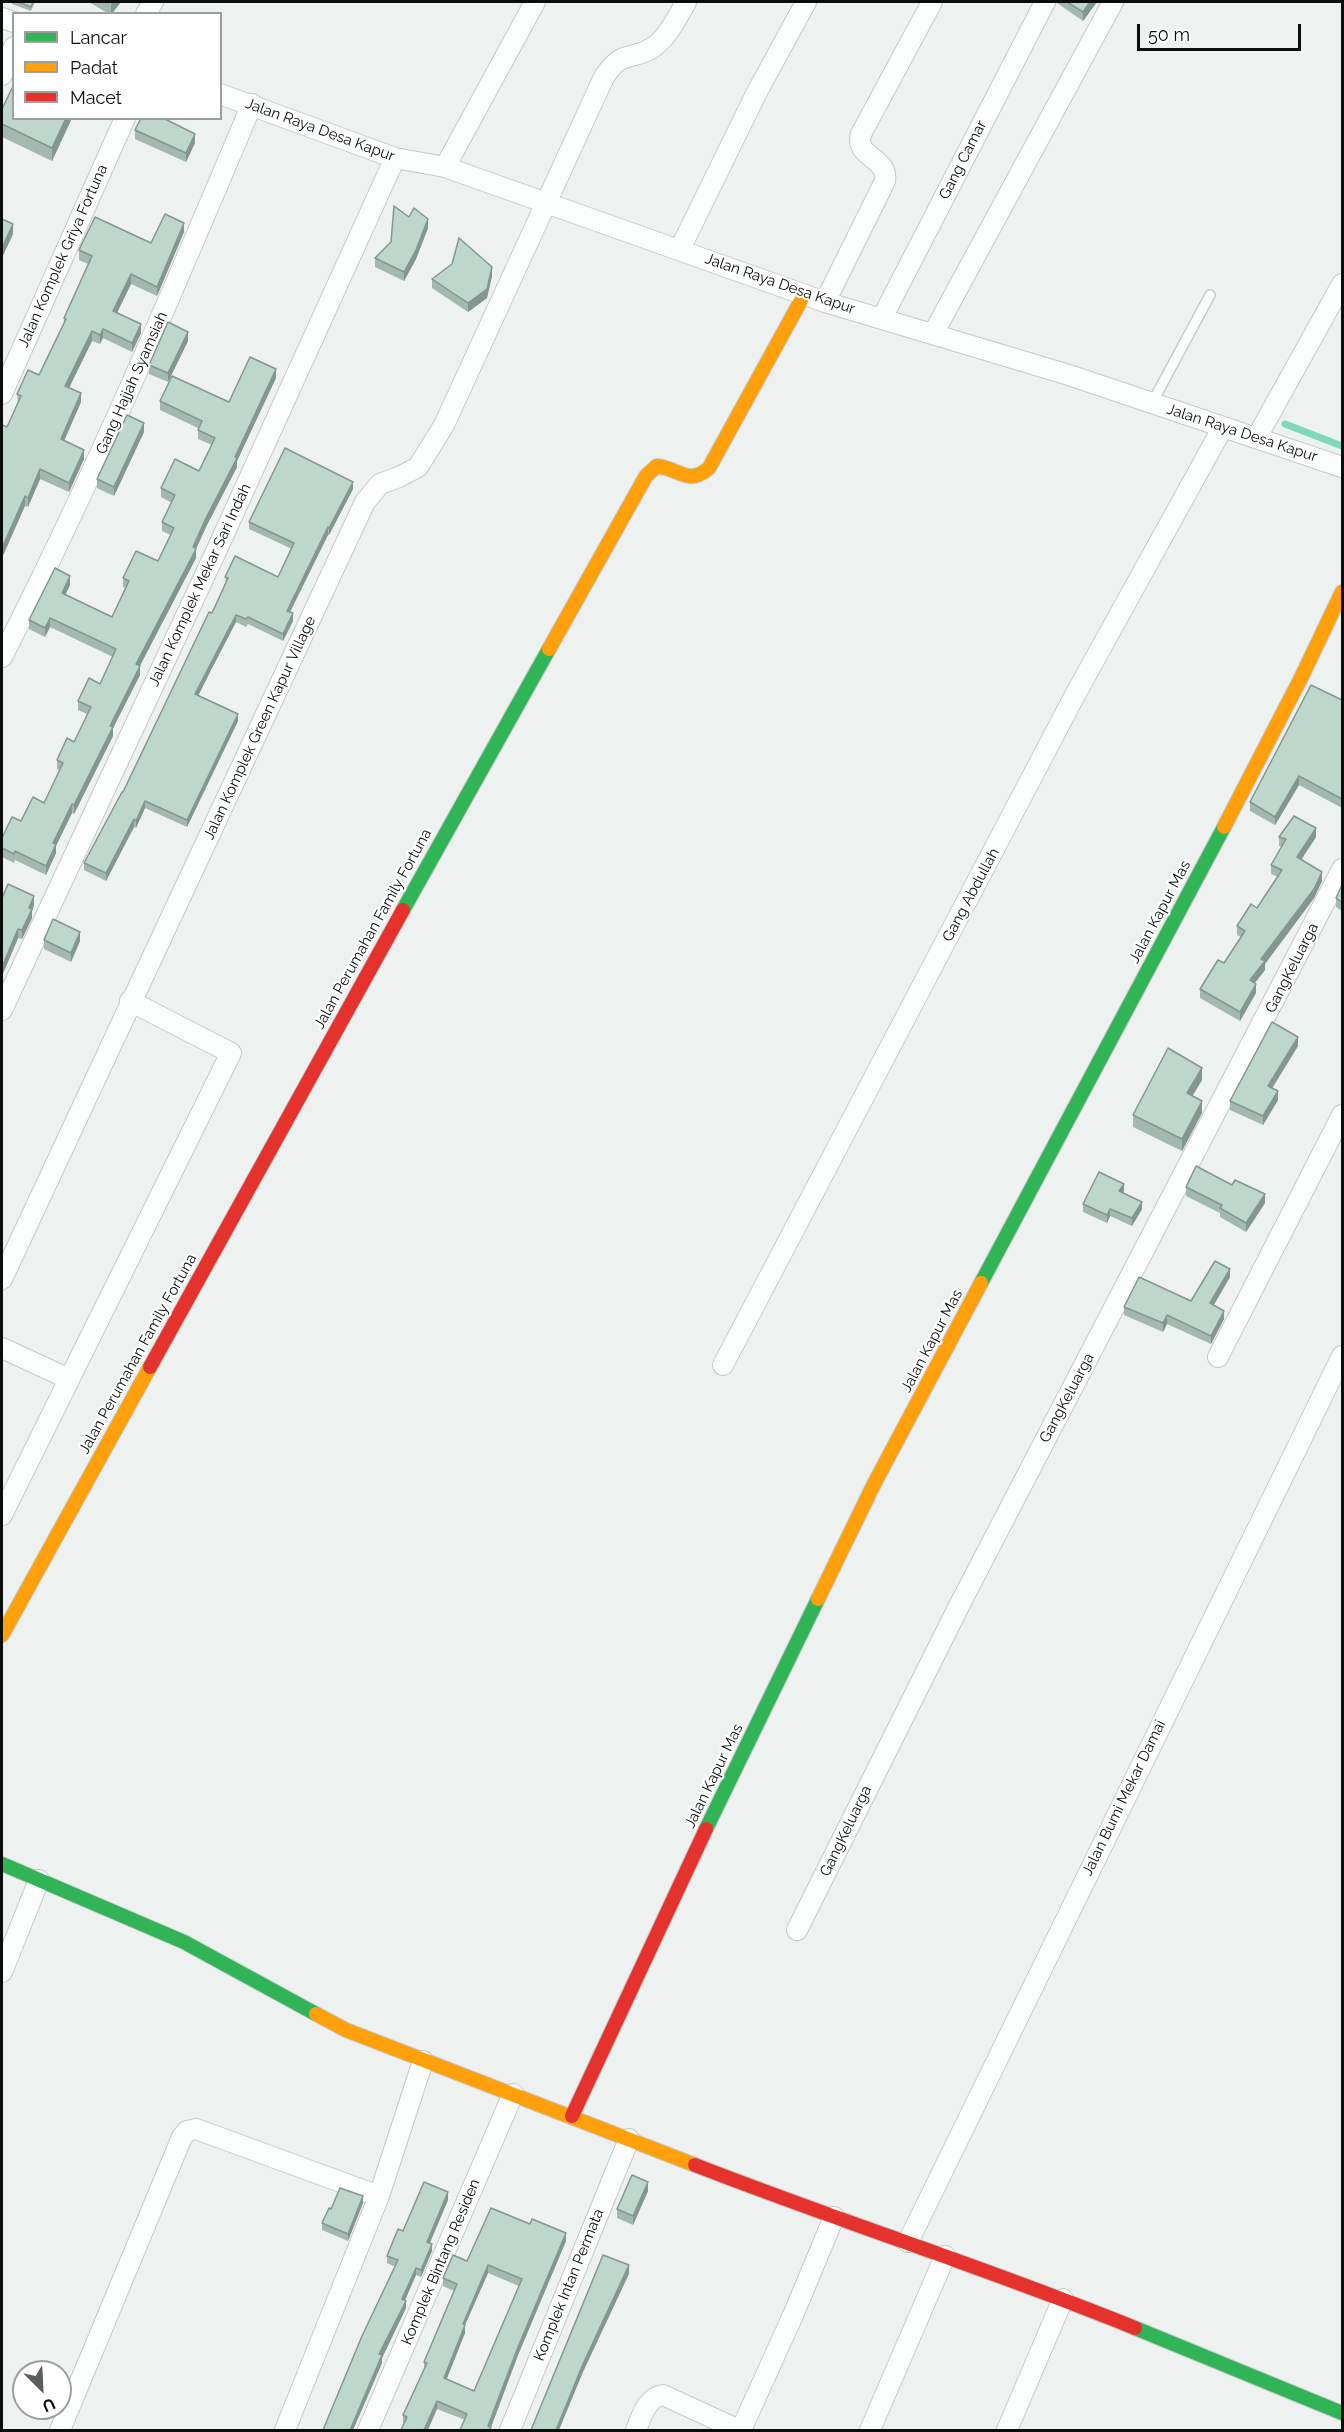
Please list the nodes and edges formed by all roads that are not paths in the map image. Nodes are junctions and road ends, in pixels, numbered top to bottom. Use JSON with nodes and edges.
{"nodes":[{"id":1,"x":535,"y":2,"type":"edge"},
{"id":2,"x":686,"y":2,"type":"edge"},
{"id":3,"x":806,"y":2,"type":"edge"},
{"id":4,"x":932,"y":2,"type":"edge"},
{"id":5,"x":1045,"y":2,"type":"edge"},
{"id":6,"x":1113,"y":2,"type":"edge"},
{"id":7,"x":12,"y":52,"type":"edge"},
{"id":8,"x":2,"y":75,"type":"edge"},
{"id":9,"x":222,"y":95,"type":"edge"},
{"id":10,"x":252,"y":104,"type":"junction"},
{"id":11,"x":124,"y":120,"type":"edge"},
{"id":12,"x":395,"y":158,"type":"junction"},
{"id":13,"x":445,"y":167,"type":"junction"},
{"id":14,"x":546,"y":203,"type":"junction"},
{"id":15,"x":680,"y":249,"type":"junction"},
{"id":16,"x":1342,"y":284,"type":"edge"},
{"id":17,"x":804,"y":295,"type":"junction"},
{"id":18,"x":1210,"y":295,"type":"dead end"},
{"id":19,"x":825,"y":303,"type":"junction"},
{"id":20,"x":882,"y":318,"type":"junction"},
{"id":21,"x":933,"y":334,"type":"junction"},
{"id":22,"x":2,"y":394,"type":"edge"},
{"id":23,"x":1152,"y":403,"type":"junction"},
{"id":24,"x":1223,"y":427,"type":"junction"},
{"id":25,"x":1257,"y":437,"type":"junction"},
{"id":26,"x":1342,"y":467,"type":"edge"},
{"id":27,"x":1342,"y":592,"type":"edge"},
{"id":28,"x":2,"y":657,"type":"edge"},
{"id":29,"x":1342,"y":869,"type":"edge"},
{"id":30,"x":130,"y":1001,"type":"junction"},
{"id":31,"x":2,"y":1010,"type":"edge"},
{"id":32,"x":1342,"y":1115,"type":"edge"},
{"id":33,"x":2,"y":1279,"type":"edge"},
{"id":34,"x":2,"y":1348,"type":"edge"},
{"id":35,"x":1342,"y":1356,"type":"edge"},
{"id":36,"x":1218,"y":1358,"type":"dead end"},
{"id":37,"x":723,"y":1365,"type":"dead end"},
{"id":38,"x":69,"y":1379,"type":"junction"},
{"id":39,"x":2,"y":1515,"type":"edge"},
{"id":40,"x":2,"y":1635,"type":"edge"},
{"id":41,"x":2,"y":1864,"type":"edge"},
{"id":42,"x":39,"y":1880,"type":"junction"},
{"id":43,"x":797,"y":1930,"type":"dead end"},
{"id":44,"x":2,"y":1972,"type":"edge"},
{"id":45,"x":423,"y":2061,"type":"junction"},
{"id":46,"x":513,"y":2094,"type":"junction"},
{"id":47,"x":572,"y":2116,"type":"junction"},
{"id":48,"x":629,"y":2139,"type":"junction"},
{"id":49,"x":379,"y":2196,"type":"junction"},
{"id":50,"x":834,"y":2217,"type":"junction"},
{"id":51,"x":908,"y":2242,"type":"junction"},
{"id":52,"x":945,"y":2256,"type":"junction"},
{"id":53,"x":1063,"y":2300,"type":"junction"},
{"id":54,"x":1342,"y":2414,"type":"edge"},
{"id":55,"x":60,"y":2430,"type":"edge"},
{"id":56,"x":285,"y":2430,"type":"edge"},
{"id":57,"x":368,"y":2430,"type":"edge"},
{"id":58,"x":510,"y":2430,"type":"edge"},
{"id":59,"x":636,"y":2430,"type":"edge"},
{"id":60,"x":740,"y":2430,"type":"edge"},
{"id":61,"x":870,"y":2430,"type":"edge"},
{"id":62,"x":1007,"y":2430,"type":"edge"}],
"edges":[{"from":1,"to":13,"type":"street"},
{"from":2,"to":14,"type":"street","name":"Jalan Komplek Green Kapur Village"},
{"from":3,"to":15,"type":"street"},
{"from":4,"to":19,"type":"street"},
{"from":5,"to":20,"type":"street","name":"Gang Camar"},
{"from":6,"to":21,"type":"street"},
{"from":7,"to":8,"type":"street"},
{"from":9,"to":10,"type":"street","name":"Jalan Raya Desa Kapur"},
{"from":10,"to":12,"type":"street","name":"Jalan Raya Desa Kapur"},
{"from":10,"to":28,"type":"street","name":"Gang Hajjah Syamsiah"},
{"from":11,"to":22,"type":"street","name":"Jalan Komplek Griya Fortuna"},
{"from":12,"to":13,"type":"street","name":"Jalan Raya Desa Kapur"},
{"from":12,"to":31,"type":"street","name":"Jalan Komplek Mekar Sari Indah"},
{"from":13,"to":14,"type":"street","name":"Jalan Raya Desa Kapur"},
{"from":14,"to":15,"type":"street","name":"Jalan Raya Desa Kapur"},
{"from":14,"to":30,"type":"street","name":"Jalan Komplek Green Kapur Village"},
{"from":15,"to":17,"type":"street","name":"Jalan Raya Desa Kapur"},
{"from":16,"to":25,"type":"street"},
{"from":17,"to":19,"type":"street","name":"Jalan Raya Desa Kapur"},
{"from":17,"to":40,"type":"street","name":"Jalan Perumahan Family Fortuna"},
{"from":18,"to":23,"type":"lane"},
{"from":19,"to":20,"type":"street","name":"Jalan Raya Desa Kapur"},
{"from":20,"to":21,"type":"street","name":"Jalan Raya Desa Kapur"},
{"from":21,"to":23,"type":"street","name":"Jalan Raya Desa Kapur"},
{"from":23,"to":24,"type":"street","name":"Jalan Raya Desa Kapur"},
{"from":24,"to":25,"type":"street","name":"Jalan Raya Desa Kapur"},
{"from":24,"to":37,"type":"street","name":"Gang Abdullah"},
{"from":25,"to":26,"type":"street","name":"Jalan Raya Desa Kapur"},
{"from":27,"to":47,"type":"street","name":"Jalan Kapur Mas"},
{"from":29,"to":43,"type":"street","name":"GangKeluarga"},
{"from":30,"to":33,"type":"street","name":"Jalan Komplek Green Kapur Village"},
{"from":30,"to":38,"type":"street"},
{"from":32,"to":36,"type":"street"},
{"from":34,"to":38,"type":"street"},
{"from":35,"to":51,"type":"street","name":"Jalan Bumi Mekar Damai"},
{"from":38,"to":39,"type":"street"},
{"from":41,"to":42,"type":"street"},
{"from":42,"to":44,"type":"street"},
{"from":42,"to":45,"type":"street"},
{"from":45,"to":46,"type":"street"},
{"from":45,"to":49,"type":"street"},
{"from":46,"to":47,"type":"street"},
{"from":46,"to":57,"type":"street","name":"Komplek Bintang Residen"},
{"from":47,"to":48,"type":"street"},
{"from":48,"to":50,"type":"street"},
{"from":48,"to":58,"type":"street","name":"Komplek Intan Permata"},
{"from":49,"to":55,"type":"street"},
{"from":49,"to":56,"type":"street"},
{"from":50,"to":51,"type":"street"},
{"from":50,"to":60,"type":"street"},
{"from":51,"to":52,"type":"street"},
{"from":52,"to":53,"type":"street"},
{"from":52,"to":61,"type":"street"},
{"from":53,"to":54,"type":"street"},
{"from":53,"to":62,"type":"street"},
{"from":59,"to":60,"type":"street"}]}
